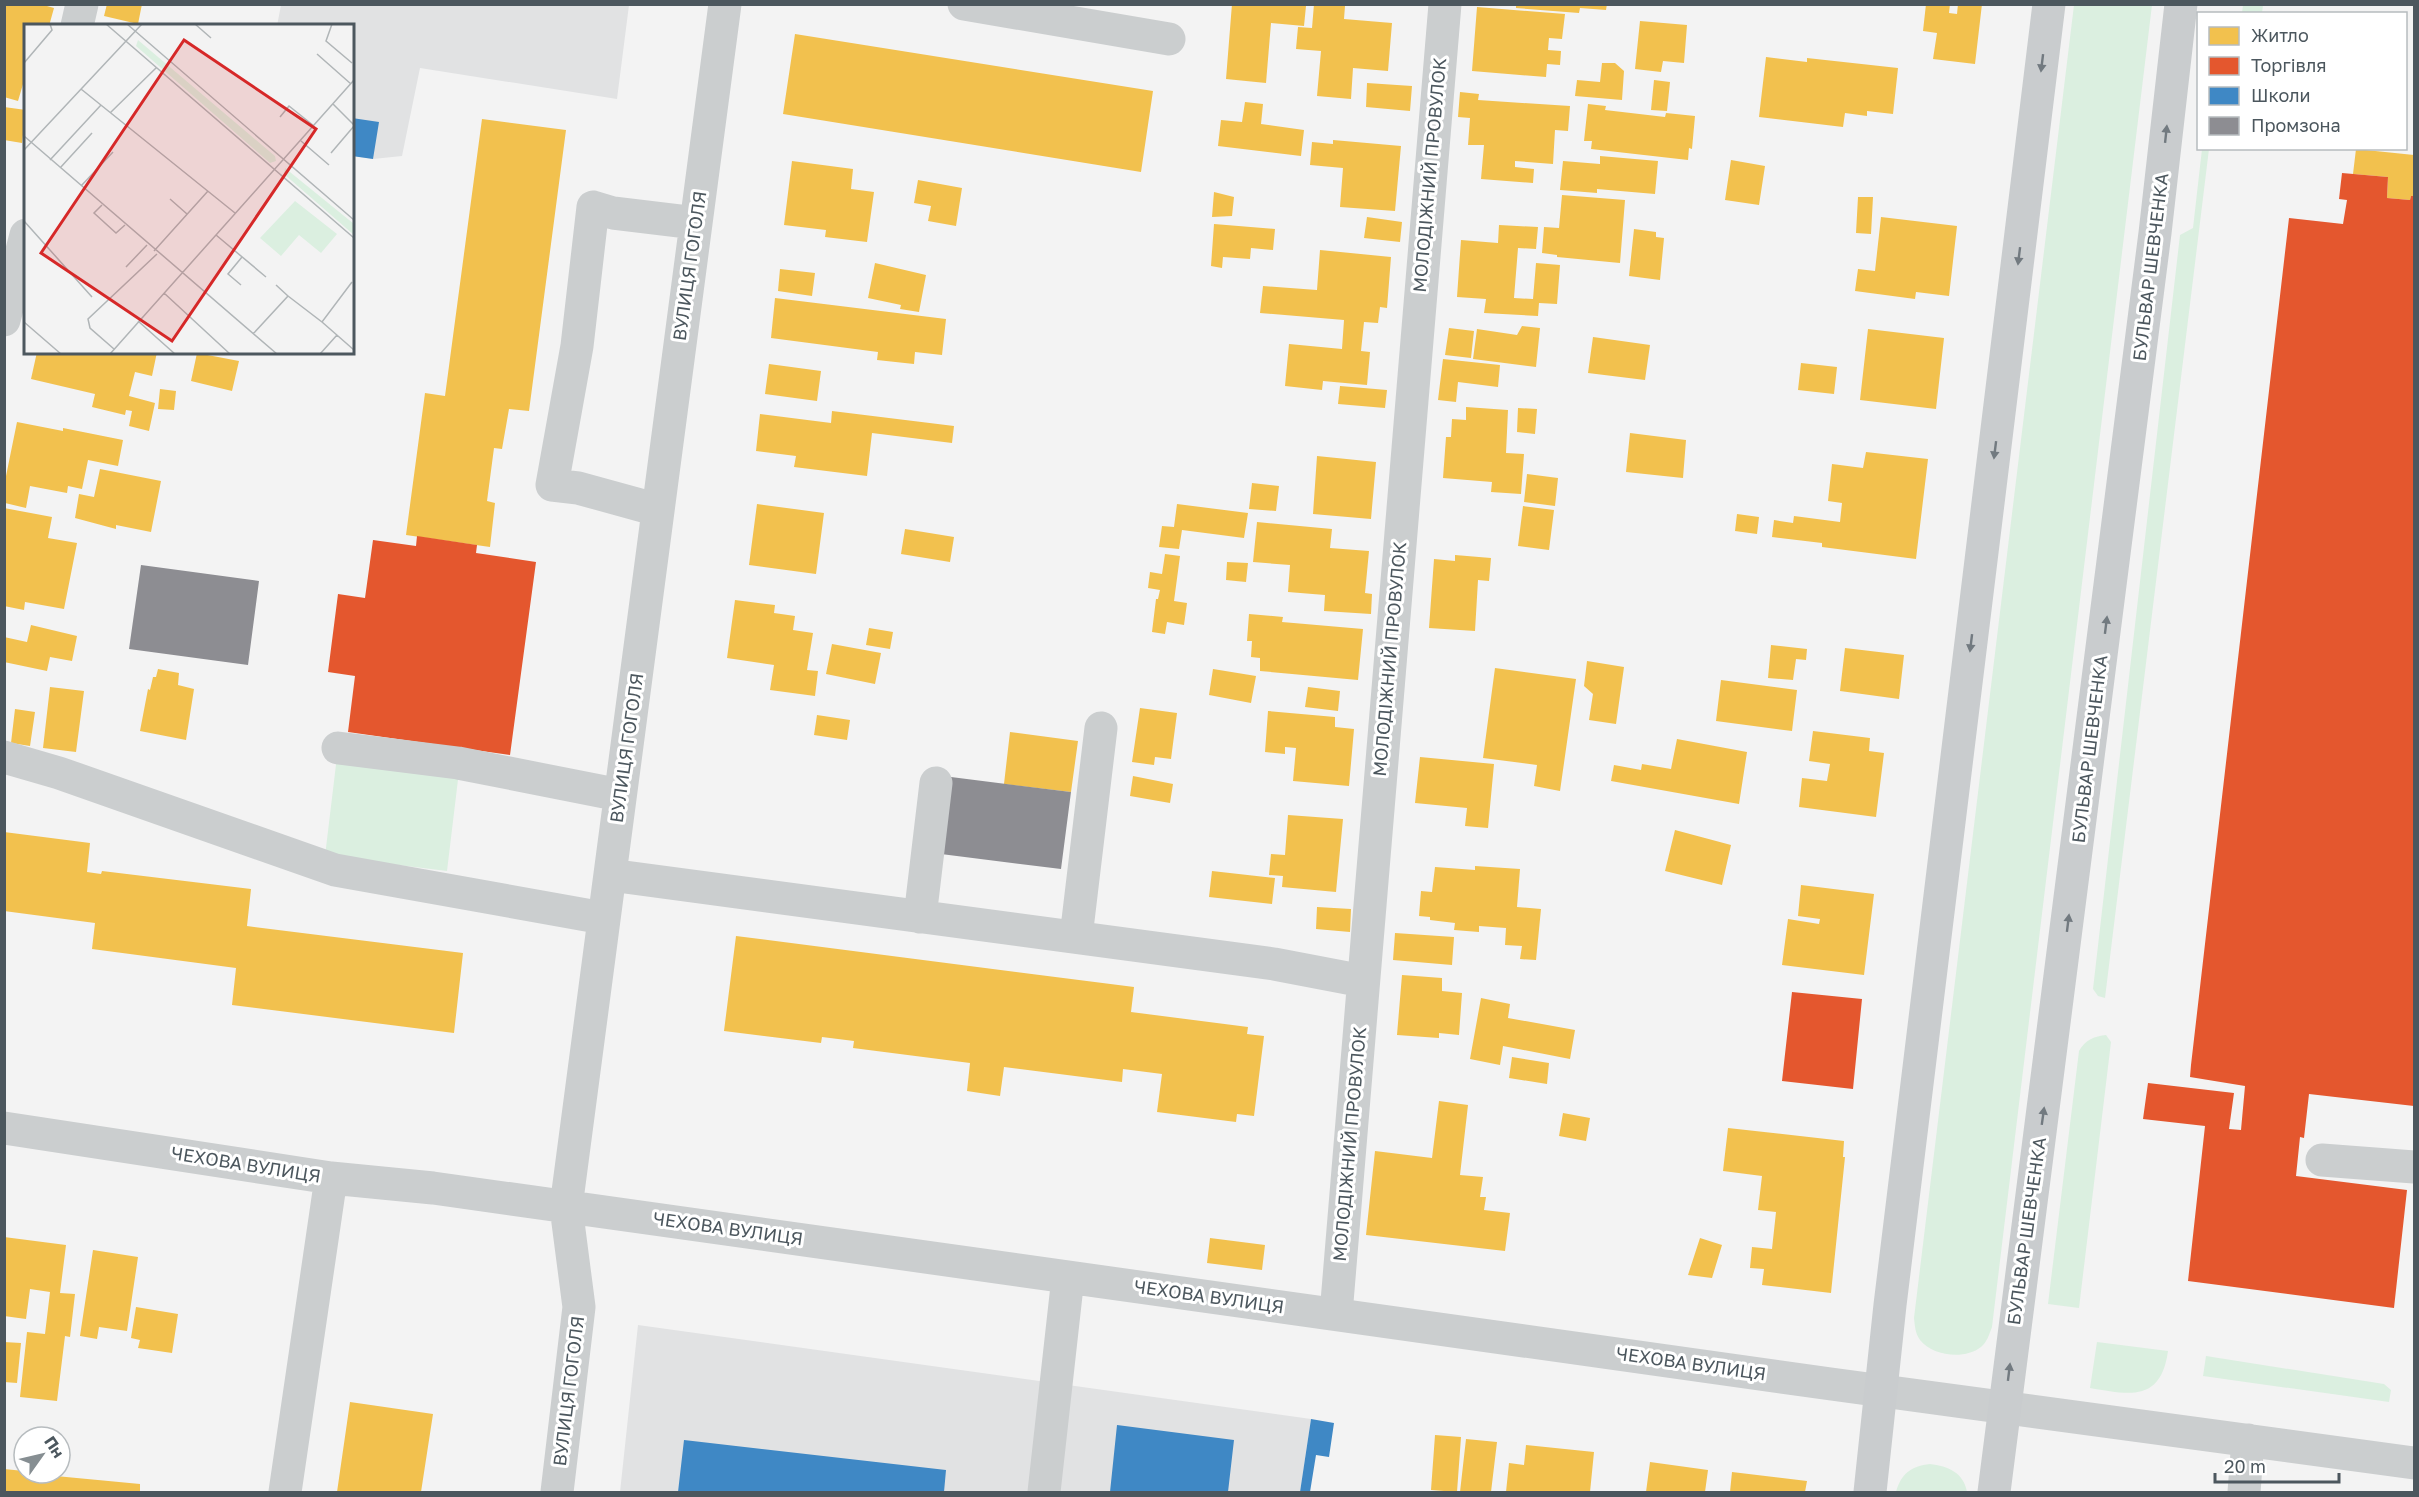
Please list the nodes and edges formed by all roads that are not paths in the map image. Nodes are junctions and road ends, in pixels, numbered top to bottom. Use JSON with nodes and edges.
{"nodes":[{"id":1,"x":82,"y":4,"type":"edge"},
{"id":2,"x":725,"y":4,"type":"edge"},
{"id":3,"x":964,"y":4,"type":"edge"},
{"id":4,"x":1445,"y":4,"type":"edge"},
{"id":5,"x":2049,"y":4,"type":"edge"},
{"id":6,"x":2181,"y":4,"type":"edge"},
{"id":7,"x":77,"y":24,"type":"edge"},
{"id":8,"x":1169,"y":39,"type":"dead end"},
{"id":9,"x":696,"y":223,"type":"junction"},
{"id":10,"x":24,"y":243,"type":"edge"},
{"id":11,"x":4,"y":320,"type":"edge"},
{"id":12,"x":658,"y":510,"type":"junction"},
{"id":13,"x":1101,"y":728,"type":"dead end"},
{"id":14,"x":338,"y":748,"type":"dead end"},
{"id":15,"x":4,"y":757,"type":"edge"},
{"id":16,"x":936,"y":783,"type":"dead end"},
{"id":17,"x":620,"y":795,"type":"junction"},
{"id":18,"x":610,"y":875,"type":"junction"},
{"id":19,"x":920,"y":916,"type":"junction"},
{"id":20,"x":603,"y":918,"type":"junction"},
{"id":21,"x":1076,"y":937,"type":"junction"},
{"id":22,"x":1363,"y":981,"type":"junction"},
{"id":23,"x":4,"y":1128,"type":"edge"},
{"id":24,"x":2322,"y":1160,"type":"dead end"},
{"id":25,"x":2415,"y":1167,"type":"edge"},
{"id":26,"x":331,"y":1178,"type":"junction"},
{"id":27,"x":566,"y":1207,"type":"junction"},
{"id":28,"x":1068,"y":1277,"type":"junction"},
{"id":29,"x":1336,"y":1314,"type":"junction"},
{"id":30,"x":1881,"y":1390,"type":"junction"},
{"id":31,"x":2004,"y":1408,"type":"junction"},
{"id":32,"x":2248,"y":1440,"type":"junction"},
{"id":33,"x":2415,"y":1463,"type":"edge"},
{"id":34,"x":285,"y":1492,"type":"edge"},
{"id":35,"x":557,"y":1492,"type":"edge"},
{"id":36,"x":1044,"y":1492,"type":"edge"},
{"id":37,"x":1870,"y":1492,"type":"edge"},
{"id":38,"x":1994,"y":1492,"type":"edge"},
{"id":39,"x":2244,"y":1492,"type":"edge"}],
"edges":[{"from":1,"to":7,"type":"street"},
{"from":2,"to":9,"type":"street","name":"ВУЛИЦЯ ГОГОЛЯ"},
{"from":3,"to":8,"type":"street"},
{"from":4,"to":22,"type":"street","name":"МОЛОДІЖНИЙ ПРОВУЛОК"},
{"from":5,"to":30,"type":"main road","one_way":true},
{"from":31,"to":6,"type":"main road","name":"БУЛЬВАР ШЕВЧЕНКА","one_way":true},
{"from":9,"to":12,"type":"street","name":"ВУЛИЦЯ ГОГОЛЯ"},
{"from":9,"to":12,"type":"street"},
{"from":10,"to":11,"type":"street"},
{"from":12,"to":17,"type":"street","name":"ВУЛИЦЯ ГОГОЛЯ"},
{"from":13,"to":21,"type":"street"},
{"from":14,"to":17,"type":"street"},
{"from":15,"to":20,"type":"street"},
{"from":16,"to":19,"type":"street"},
{"from":17,"to":18,"type":"street","name":"ВУЛИЦЯ ГОГОЛЯ"},
{"from":18,"to":19,"type":"street"},
{"from":18,"to":20,"type":"street","name":"ВУЛИЦЯ ГОГОЛЯ"},
{"from":19,"to":21,"type":"street"},
{"from":20,"to":27,"type":"street","name":"ВУЛИЦЯ ГОГОЛЯ"},
{"from":21,"to":22,"type":"street"},
{"from":22,"to":29,"type":"street","name":"МОЛОДІЖНИЙ ПРОВУЛОК"},
{"from":23,"to":26,"type":"street","name":"ЧЕХОВА ВУЛИЦЯ"},
{"from":24,"to":25,"type":"street"},
{"from":26,"to":27,"type":"street","name":"ЧЕХОВА ВУЛИЦЯ"},
{"from":26,"to":34,"type":"street"},
{"from":27,"to":28,"type":"street","name":"ЧЕХОВА ВУЛИЦЯ"},
{"from":27,"to":35,"type":"street","name":"ВУЛИЦЯ ГОГОЛЯ"},
{"from":28,"to":29,"type":"street","name":"ЧЕХОВА ВУЛИЦЯ"},
{"from":28,"to":36,"type":"street"},
{"from":29,"to":30,"type":"street","name":"ЧЕХОВА ВУЛИЦЯ"},
{"from":30,"to":31,"type":"street","name":"ЧЕХОВА ВУЛИЦЯ"},
{"from":30,"to":37,"type":"main road"},
{"from":31,"to":32,"type":"street","name":"ЧЕХОВА ВУЛИЦЯ"},
{"from":31,"to":38,"type":"main road","name":"БУЛЬВАР ШЕВЧЕНКА"},
{"from":32,"to":33,"type":"street","name":"ЧЕХОВА ВУЛИЦЯ"},
{"from":32,"to":39,"type":"street"}]}
